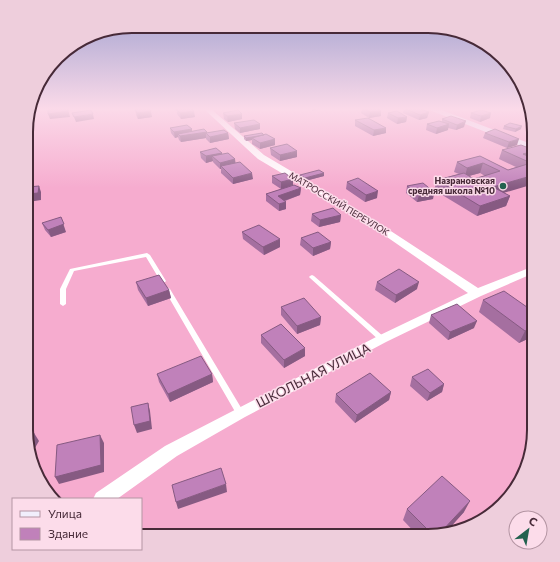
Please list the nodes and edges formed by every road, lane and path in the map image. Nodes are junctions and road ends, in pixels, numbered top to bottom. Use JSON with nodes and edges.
{"nodes":[{"id":1,"x":237,"y":135,"type":"edge"},
{"id":2,"x":500,"y":135,"type":"edge"},
{"id":3,"x":527,"y":145,"type":"edge"},
{"id":4,"x":527,"y":272,"type":"edge"},
{"id":5,"x":312,"y":277,"type":"dead end"},
{"id":6,"x":477,"y":293,"type":"junction"},
{"id":7,"x":63,"y":304,"type":"dead end"},
{"id":8,"x":382,"y":339,"type":"junction"},
{"id":9,"x":240,"y":413,"type":"junction"},
{"id":10,"x":103,"y":498,"type":"edge"}],
"edges":[{"from":1,"to":6,"type":"street","name":"МАТРОССКИЙ ПЕРЕУЛОК"},
{"from":2,"to":3,"type":"street"},
{"from":4,"to":6,"type":"street","name":"ШКОЛЬНАЯ УЛИЦА"},
{"from":5,"to":8,"type":"lane"},
{"from":6,"to":8,"type":"street","name":"ШКОЛЬНАЯ УЛИЦА"},
{"from":7,"to":9,"type":"lane"},
{"from":8,"to":9,"type":"street","name":"ШКОЛЬНАЯ УЛИЦА"},
{"from":9,"to":10,"type":"street","name":"ШКОЛЬНАЯ УЛИЦА"}]}
